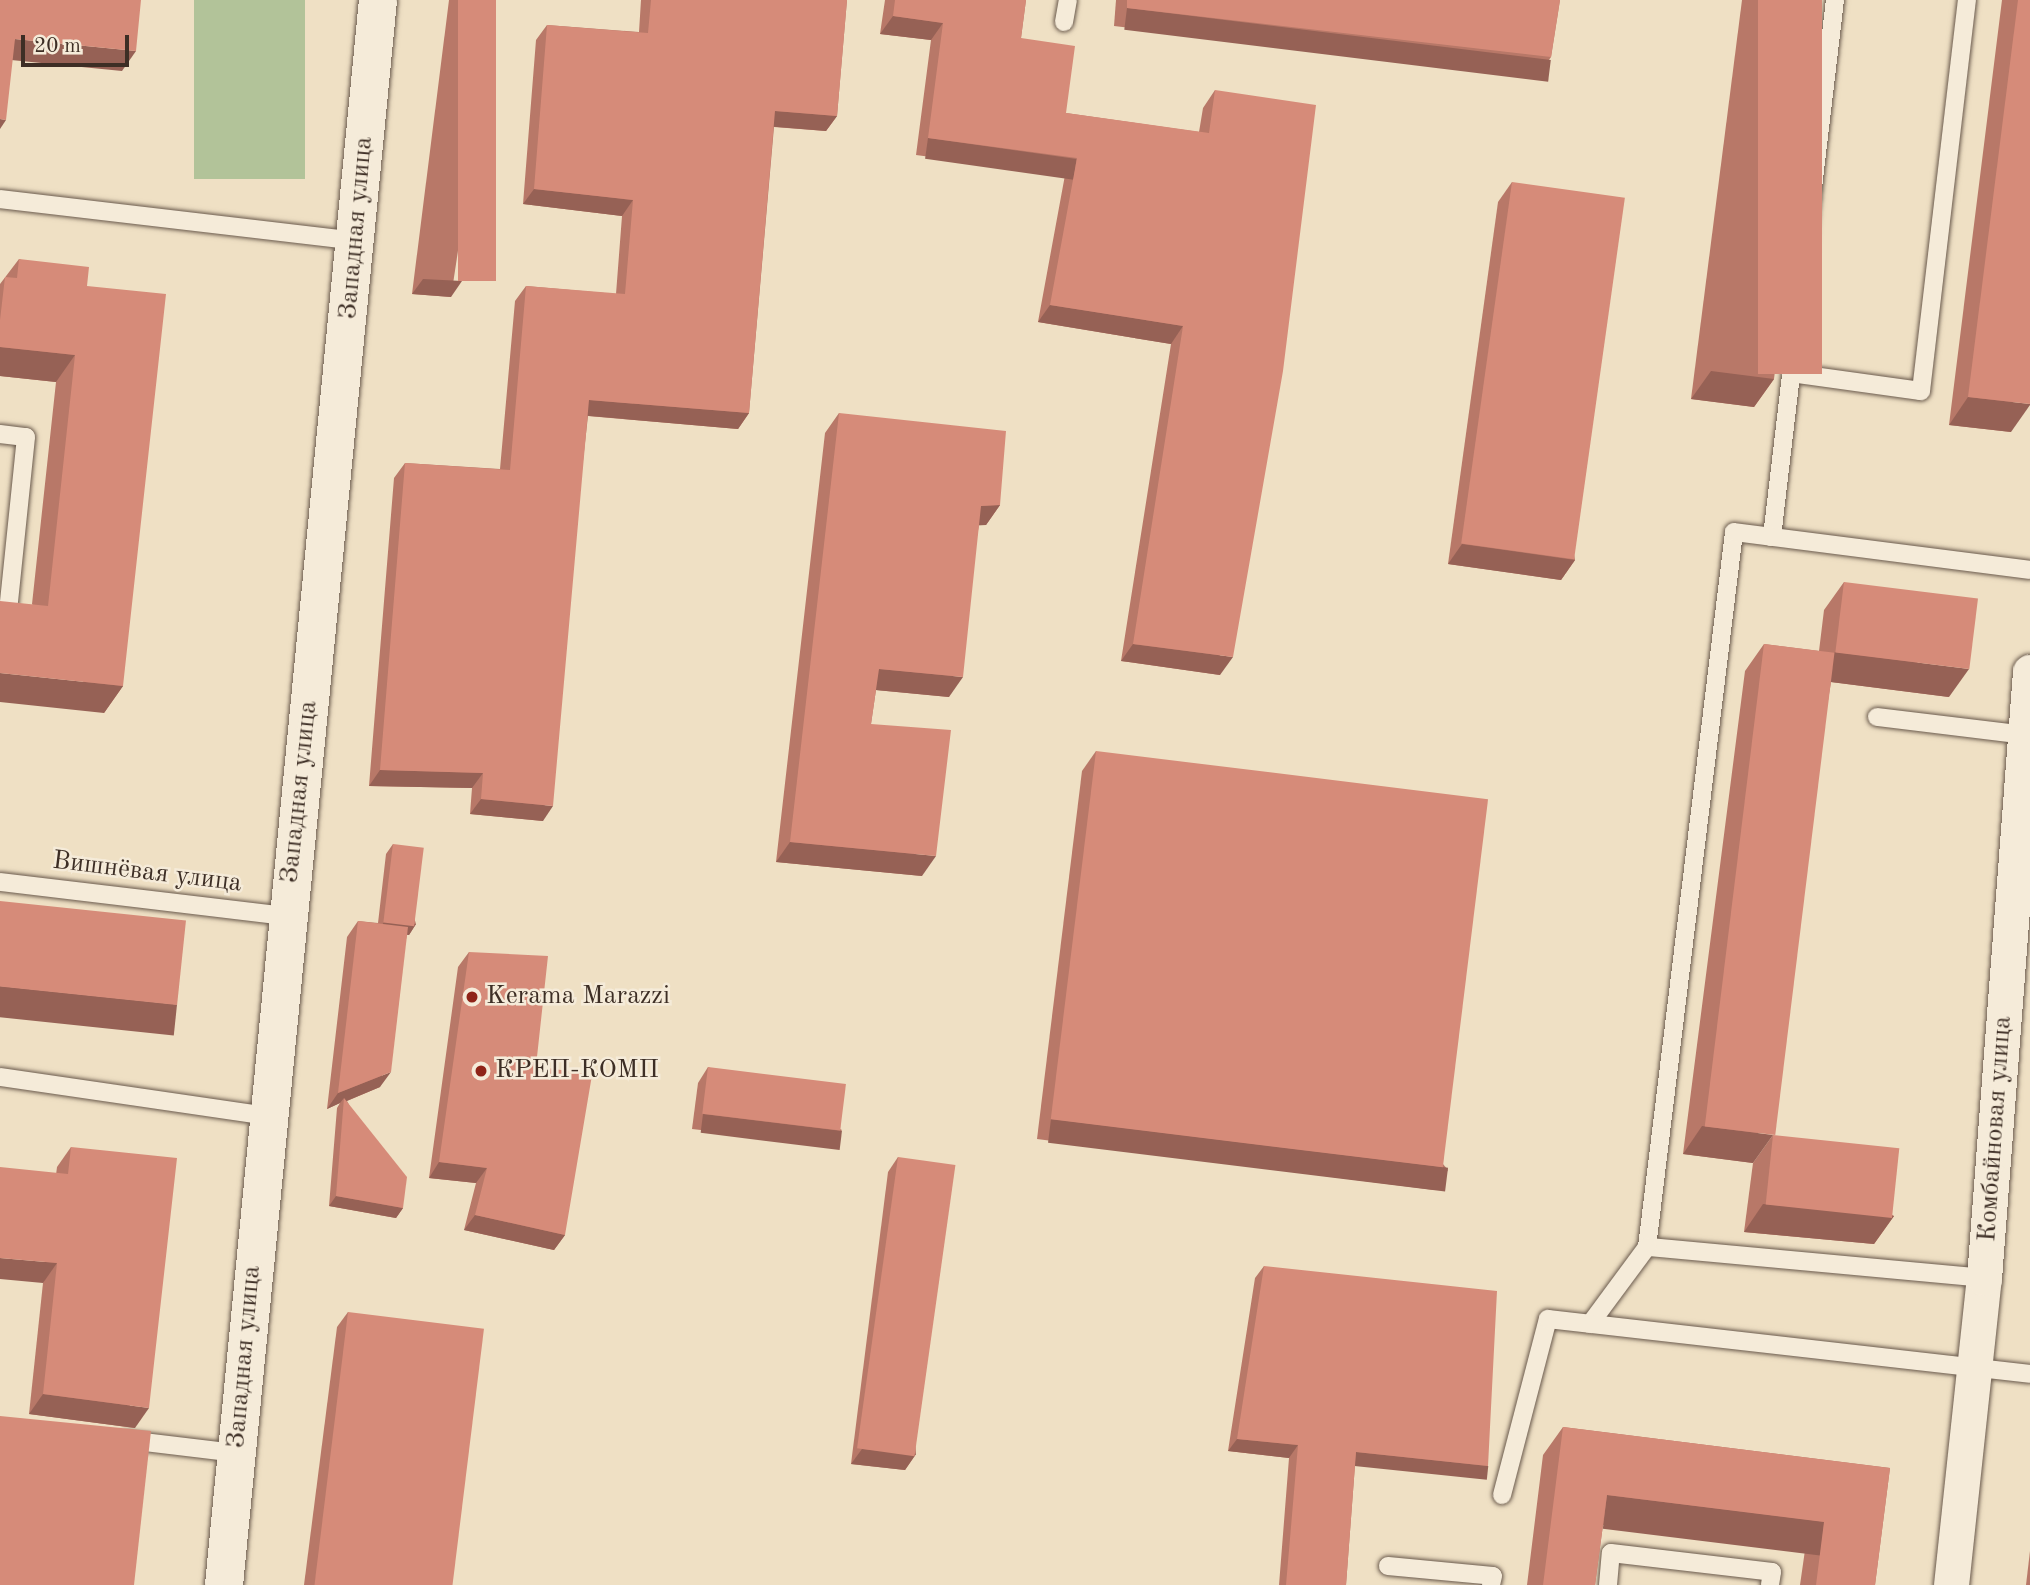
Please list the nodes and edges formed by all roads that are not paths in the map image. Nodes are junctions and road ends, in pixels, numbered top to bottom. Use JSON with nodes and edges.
{"nodes":[{"id":1,"x":378,"y":0,"type":"edge"},
{"id":2,"x":1068,"y":0,"type":"edge"},
{"id":3,"x":1835,"y":0,"type":"edge"},
{"id":4,"x":1967,"y":0,"type":"edge"},
{"id":5,"x":1065,"y":22,"type":"dead end"},
{"id":6,"x":0,"y":199,"type":"edge"},
{"id":7,"x":356,"y":241,"type":"junction"},
{"id":8,"x":1791,"y":373,"type":"junction"},
{"id":9,"x":0,"y":434,"type":"edge"},
{"id":10,"x":1772,"y":537,"type":"junction"},
{"id":11,"x":2030,"y":570,"type":"edge"},
{"id":12,"x":0,"y":610,"type":"edge"},
{"id":13,"x":2030,"y":674,"type":"edge"},
{"id":14,"x":1877,"y":717,"type":"dead end"},
{"id":15,"x":2025,"y":735,"type":"junction"},
{"id":16,"x":0,"y":882,"type":"edge"},
{"id":17,"x":287,"y":916,"type":"junction"},
{"id":18,"x":0,"y":1077,"type":"edge"},
{"id":19,"x":268,"y":1116,"type":"junction"},
{"id":20,"x":1647,"y":1247,"type":"junction"},
{"id":21,"x":1984,"y":1278,"type":"junction"},
{"id":22,"x":1590,"y":1324,"type":"junction"},
{"id":23,"x":1974,"y":1370,"type":"junction"},
{"id":24,"x":2030,"y":1374,"type":"edge"},
{"id":25,"x":113,"y":1438,"type":"edge"},
{"id":26,"x":236,"y":1452,"type":"junction"},
{"id":27,"x":1502,"y":1495,"type":"dead end"},
{"id":28,"x":1388,"y":1566,"type":"dead end"},
{"id":29,"x":224,"y":1585,"type":"edge"},
{"id":30,"x":1492,"y":1585,"type":"edge"},
{"id":31,"x":1608,"y":1585,"type":"edge"},
{"id":32,"x":1770,"y":1585,"type":"edge"},
{"id":33,"x":1951,"y":1585,"type":"edge"}],
"edges":[{"from":1,"to":7,"type":"street","name":"Западная улица"},
{"from":2,"to":5,"type":"lane"},
{"from":3,"to":8,"type":"lane"},
{"from":4,"to":8,"type":"lane"},
{"from":6,"to":7,"type":"lane"},
{"from":7,"to":17,"type":"street","name":"Западная улица"},
{"from":8,"to":10,"type":"lane"},
{"from":9,"to":12,"type":"lane"},
{"from":10,"to":11,"type":"lane"},
{"from":10,"to":20,"type":"lane"},
{"from":13,"to":15,"type":"street","name":"Комбайновая улица"},
{"from":14,"to":15,"type":"lane"},
{"from":15,"to":21,"type":"street","name":"Комбайновая улица"},
{"from":16,"to":17,"type":"lane","name":"Вишнёвая улица"},
{"from":17,"to":19,"type":"street","name":"Западная улица"},
{"from":18,"to":19,"type":"lane"},
{"from":19,"to":26,"type":"street","name":"Западная улица"},
{"from":20,"to":21,"type":"lane"},
{"from":20,"to":22,"type":"lane"},
{"from":21,"to":23,"type":"street","name":"Комбайновая улица"},
{"from":22,"to":23,"type":"lane"},
{"from":22,"to":27,"type":"lane"},
{"from":23,"to":24,"type":"lane"},
{"from":23,"to":33,"type":"street","name":"Комбайновая улица"},
{"from":25,"to":26,"type":"lane"},
{"from":26,"to":29,"type":"street","name":"Западная улица"},
{"from":28,"to":30,"type":"lane"},
{"from":31,"to":32,"type":"lane"}]}
